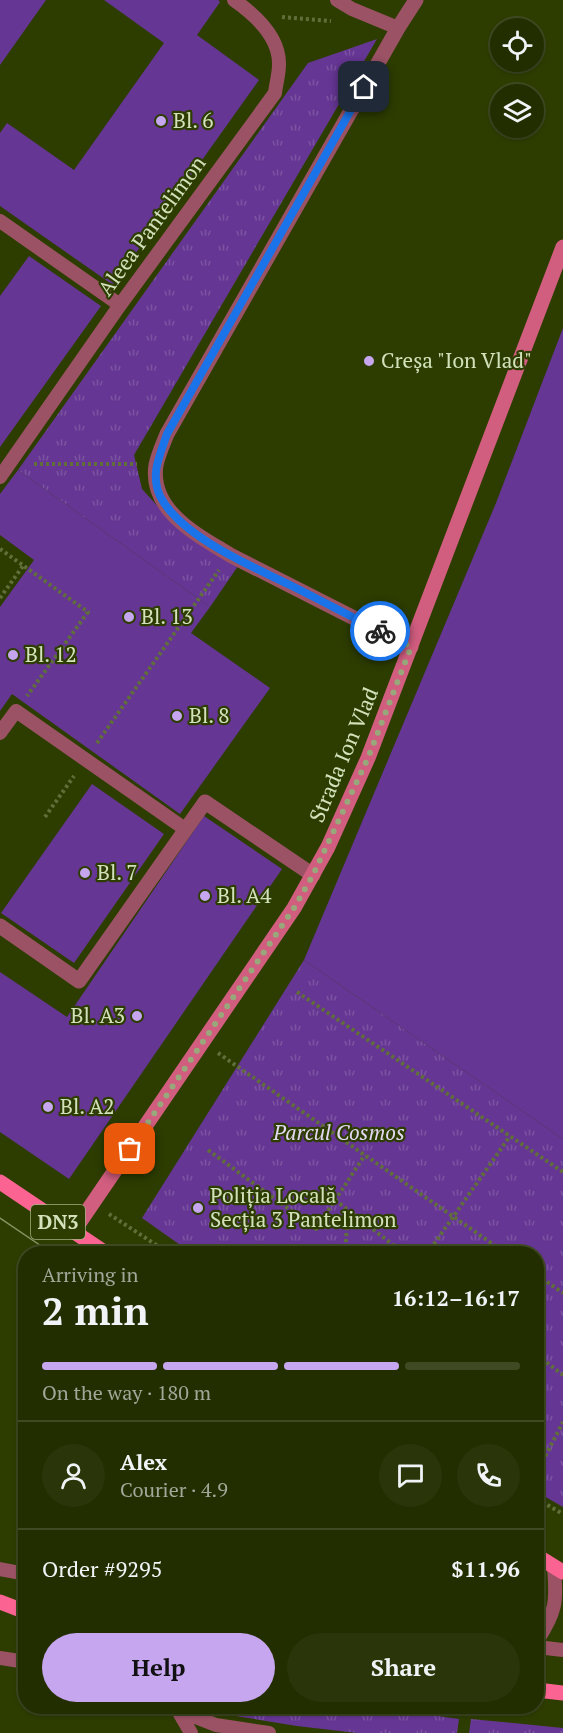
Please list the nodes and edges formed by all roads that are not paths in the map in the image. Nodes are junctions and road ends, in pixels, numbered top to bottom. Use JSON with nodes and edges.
{"nodes":[{"id":1,"x":234,"y":0,"type":"edge"},
{"id":2,"x":337,"y":0,"type":"edge"},
{"id":3,"x":416,"y":0,"type":"edge"},
{"id":4,"x":398,"y":28,"type":"junction"},
{"id":5,"x":0,"y":221,"type":"edge"},
{"id":6,"x":563,"y":247,"type":"edge"},
{"id":7,"x":120,"y":305,"type":"junction"},
{"id":8,"x":0,"y":477,"type":"edge"},
{"id":9,"x":411,"y":647,"type":"junction"},
{"id":10,"x":0,"y":733,"type":"edge"},
{"id":11,"x":185,"y":829,"type":"junction"},
{"id":12,"x":313,"y":875,"type":"junction"},
{"id":13,"x":0,"y":926,"type":"edge"},
{"id":14,"x":3,"y":1189,"type":"edge"},
{"id":15,"x":74,"y":1232,"type":"junction"},
{"id":16,"x":95,"y":1246,"type":"edge"},
{"id":17,"x":544,"y":1561,"type":"edge"},
{"id":18,"x":0,"y":1569,"type":"edge"},
{"id":19,"x":558,"y":1570,"type":"edge"},
{"id":20,"x":18,"y":1572,"type":"edge"},
{"id":21,"x":0,"y":1602,"type":"edge"},
{"id":22,"x":0,"y":1608,"type":"edge"},
{"id":23,"x":18,"y":1610,"type":"edge"},
{"id":24,"x":18,"y":1611,"type":"edge"},
{"id":25,"x":544,"y":1629,"type":"edge"},
{"id":26,"x":544,"y":1648,"type":"edge"},
{"id":27,"x":563,"y":1650,"type":"edge"},
{"id":28,"x":0,"y":1659,"type":"edge"},
{"id":29,"x":18,"y":1661,"type":"edge"},
{"id":30,"x":544,"y":1691,"type":"edge"},
{"id":31,"x":563,"y":1693,"type":"edge"},
{"id":32,"x":180,"y":1714,"type":"edge"},
{"id":33,"x":190,"y":1714,"type":"edge"},
{"id":34,"x":191,"y":1733,"type":"edge"},
{"id":35,"x":269,"y":1733,"type":"edge"}],
"edges":[{"from":1,"to":7,"type":"lane","name":"Aleea Pantelimon"},
{"from":2,"to":4,"type":"lane"},
{"from":3,"to":4,"type":"street"},
{"from":4,"to":9,"type":"street"},
{"from":5,"to":7,"type":"lane"},
{"from":6,"to":9,"type":"street","name":"Strada Ion Vlad"},
{"from":7,"to":8,"type":"lane","name":"Aleea Pantelimon"},
{"from":9,"to":12,"type":"street","name":"Strada Ion Vlad"},
{"from":10,"to":11,"type":"lane"},
{"from":11,"to":12,"type":"street"},
{"from":11,"to":13,"type":"street"},
{"from":12,"to":15,"type":"street","name":"Strada Ion Vlad"},
{"from":14,"to":15,"type":"main road","number":"DN3"},
{"from":15,"to":16,"type":"main road","number":"DN3"},
{"from":17,"to":19,"type":"main road"},
{"from":18,"to":20,"type":"lane"},
{"from":19,"to":25,"type":"lane"},
{"from":21,"to":23,"type":"main road"},
{"from":22,"to":24,"type":"main road"},
{"from":26,"to":27,"type":"lane"},
{"from":28,"to":29,"type":"lane"},
{"from":30,"to":31,"type":"main road"},
{"from":32,"to":34,"type":"lane"},
{"from":33,"to":35,"type":"lane"}]}
